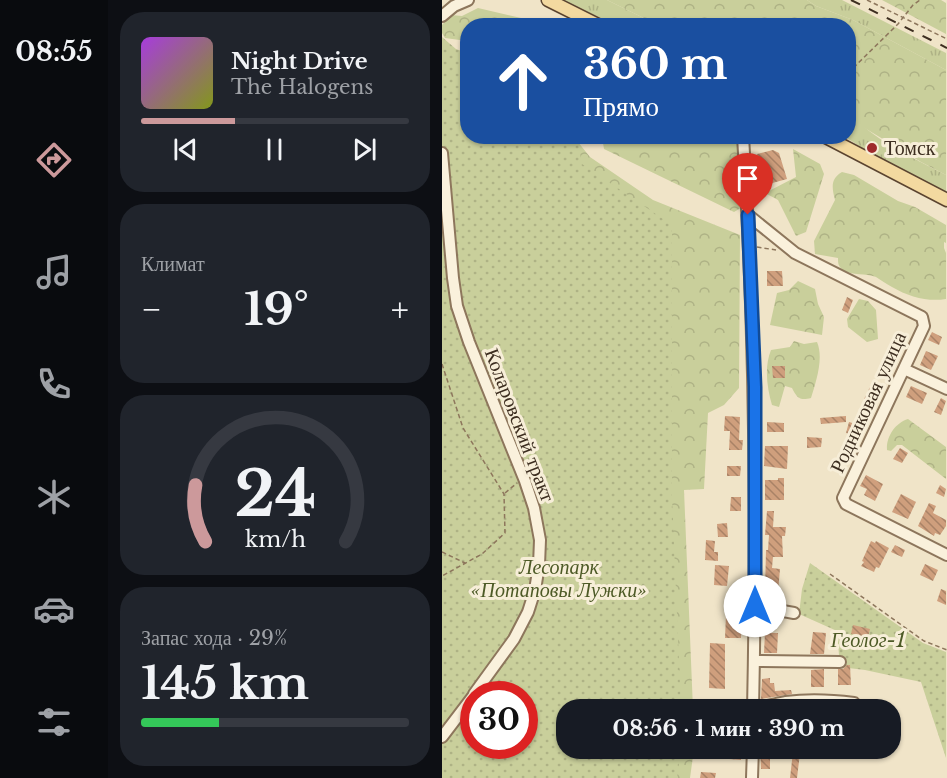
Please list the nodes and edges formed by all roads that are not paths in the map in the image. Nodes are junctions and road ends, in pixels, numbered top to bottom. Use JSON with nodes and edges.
{"nodes":[{"id":1,"x":548,"y":0,"type":"edge"},
{"id":2,"x":442,"y":1,"type":"edge"},
{"id":3,"x":452,"y":9,"type":"edge"},
{"id":4,"x":584,"y":18,"type":"edge"},
{"id":5,"x":744,"y":144,"type":"edge"},
{"id":6,"x":839,"y":144,"type":"edge"},
{"id":7,"x":442,"y":153,"type":"edge"},
{"id":8,"x":946,"y":200,"type":"edge"},
{"id":9,"x":748,"y":215,"type":"junction"},
{"id":10,"x":904,"y":369,"type":"junction"},
{"id":11,"x":946,"y":389,"type":"edge"},
{"id":12,"x":946,"y":555,"type":"edge"},
{"id":13,"x":755,"y":606,"type":"junction"},
{"id":14,"x":794,"y":613,"type":"dead end"},
{"id":15,"x":754,"y":661,"type":"junction"},
{"id":16,"x":840,"y":662,"type":"dead end"},
{"id":17,"x":484,"y":681,"type":"edge"},
{"id":18,"x":753,"y":699,"type":"edge"},
{"id":19,"x":460,"y":713,"type":"edge"},
{"id":20,"x":442,"y":737,"type":"edge"},
{"id":21,"x":753,"y":759,"type":"edge"},
{"id":22,"x":752,"y":778,"type":"edge"}],
"edges":[{"from":1,"to":4,"type":"main road"},
{"from":2,"to":3,"type":"street"},
{"from":5,"to":9,"type":"street"},
{"from":6,"to":8,"type":"main road"},
{"from":7,"to":17,"type":"street","name":"Коларовский тракт"},
{"from":9,"to":10,"type":"street","name":"Родниковая улица"},
{"from":9,"to":13,"type":"street"},
{"from":10,"to":11,"type":"street"},
{"from":10,"to":12,"type":"street","name":"Родниковая улица"},
{"from":13,"to":14,"type":"street"},
{"from":13,"to":15,"type":"street"},
{"from":15,"to":16,"type":"street"},
{"from":15,"to":18,"type":"street"},
{"from":19,"to":20,"type":"street","name":"Коларовский тракт"},
{"from":21,"to":22,"type":"street"}]}
